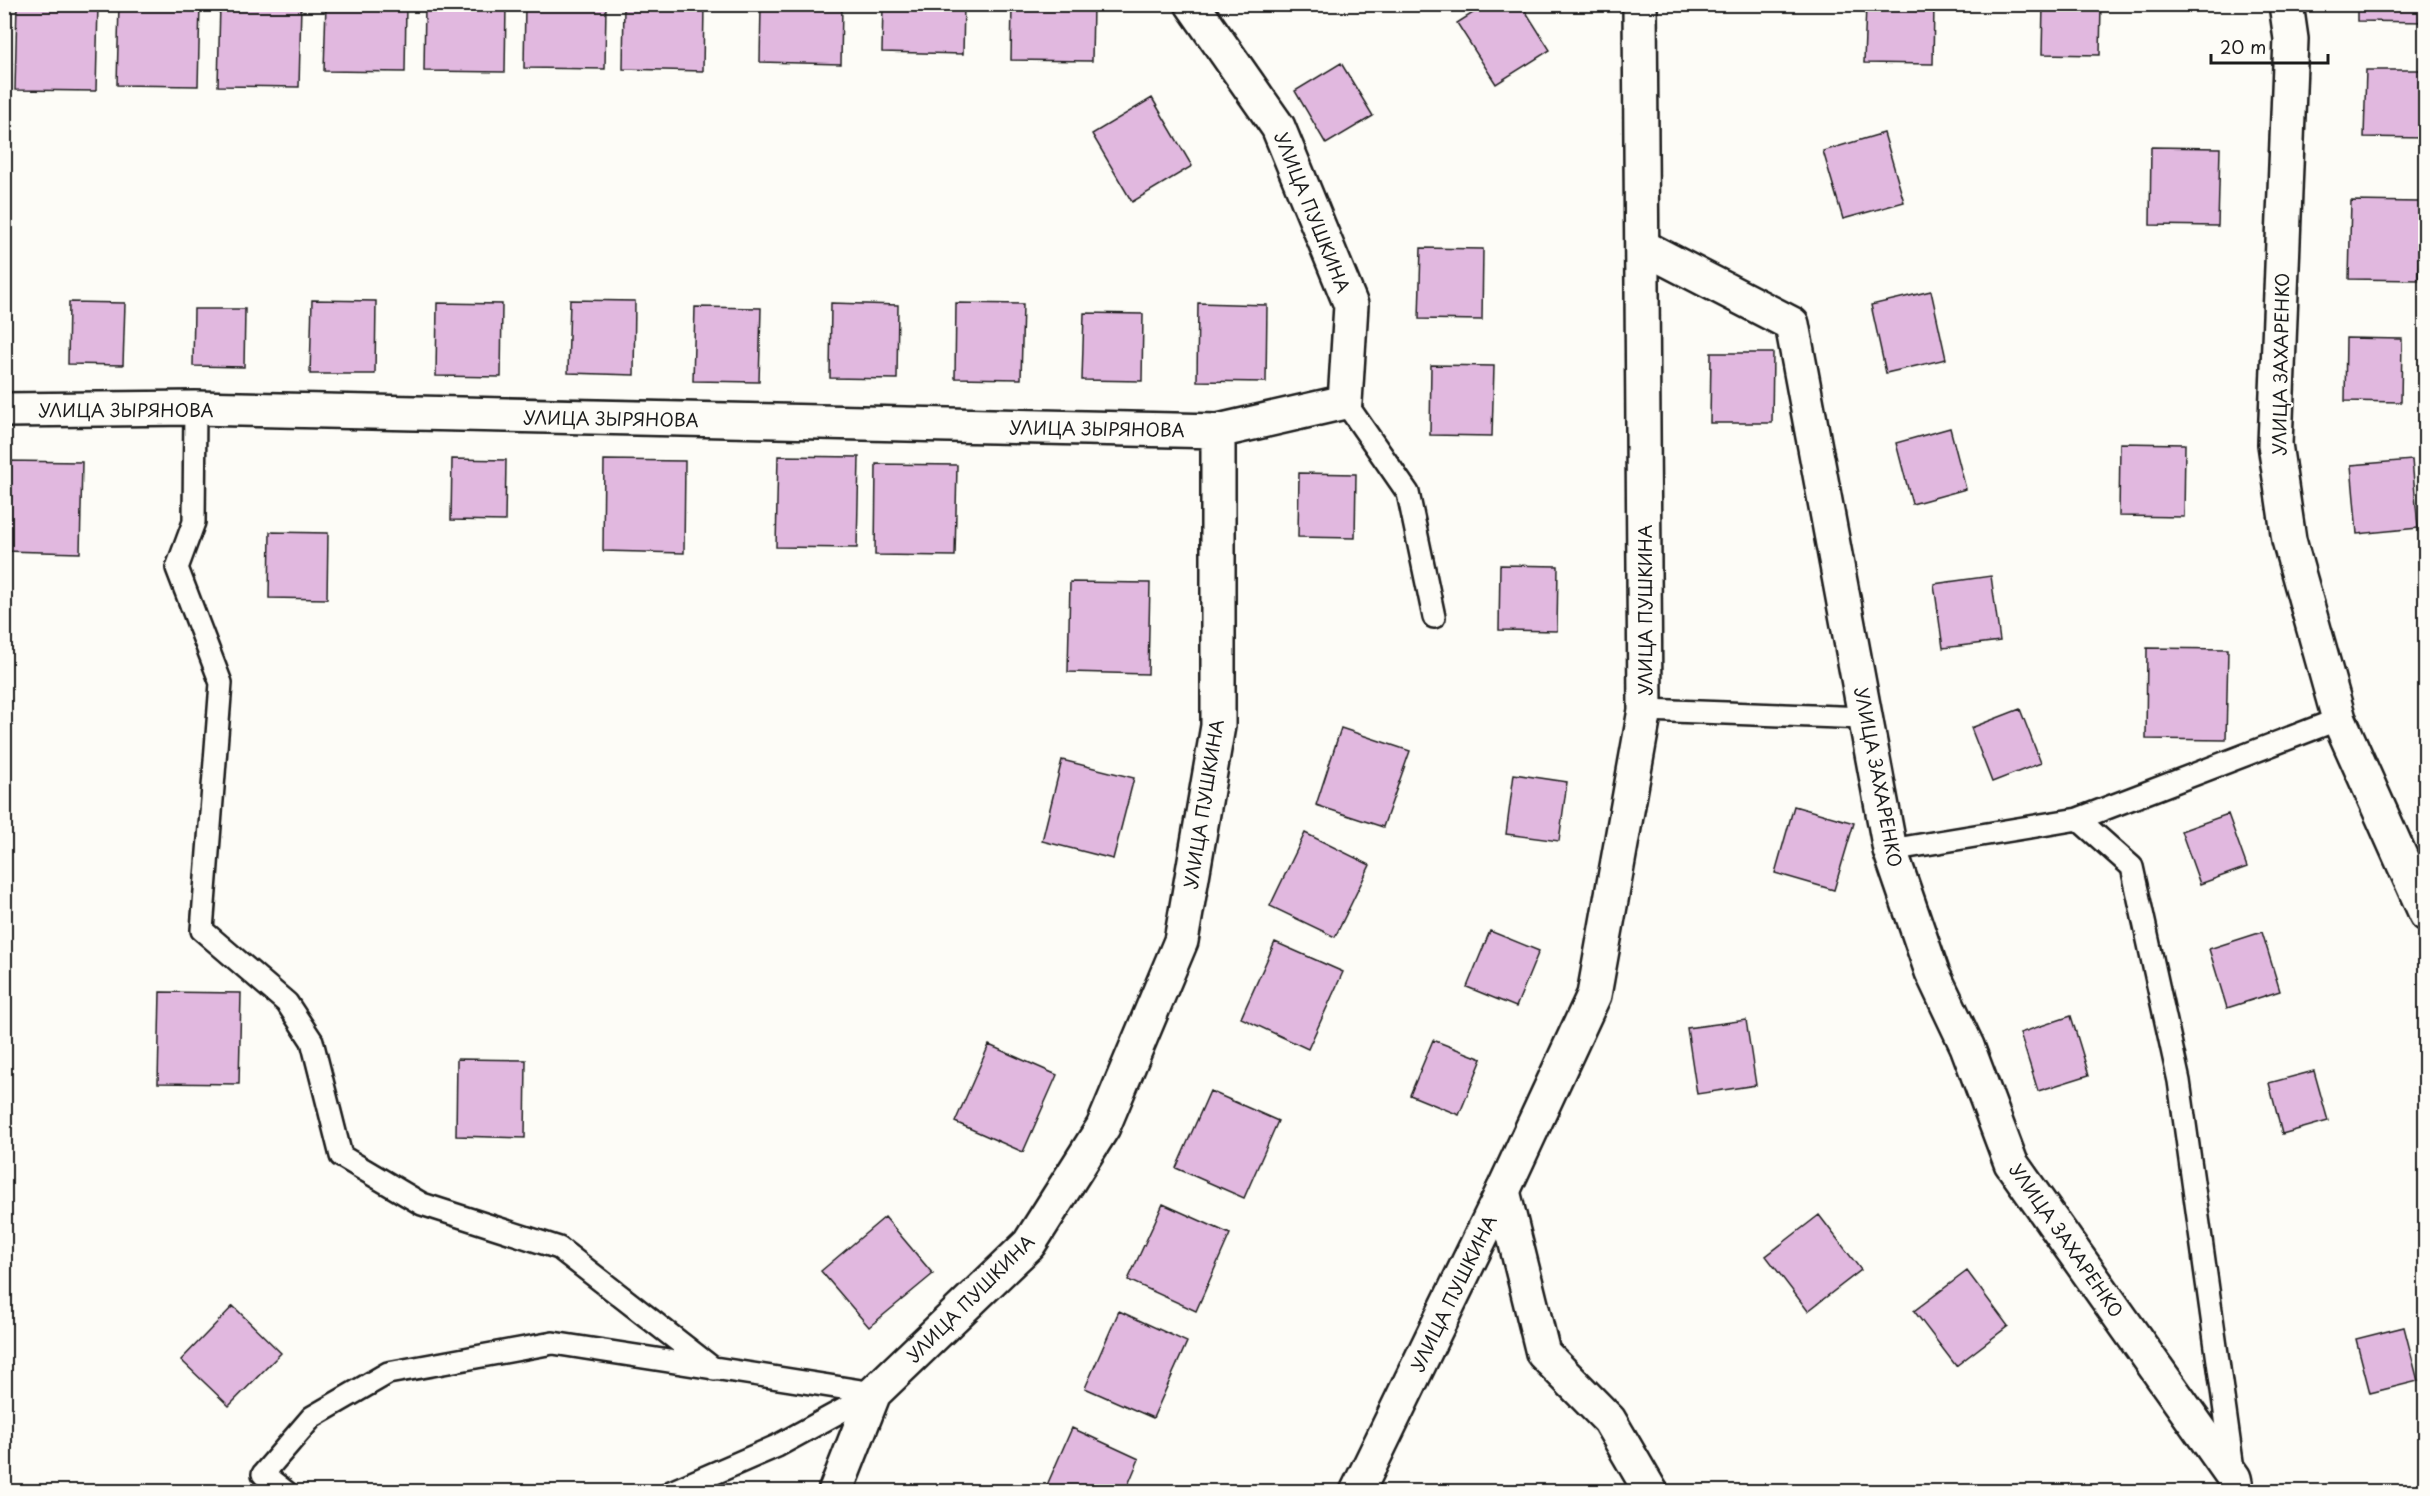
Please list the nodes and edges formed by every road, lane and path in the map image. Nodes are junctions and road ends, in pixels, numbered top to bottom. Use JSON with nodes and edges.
{"nodes":[{"id":1,"x":1192,"y":4,"type":"edge"},
{"id":2,"x":1640,"y":4,"type":"edge"},
{"id":3,"x":2286,"y":4,"type":"edge"},
{"id":4,"x":1643,"y":247,"type":"junction"},
{"id":5,"x":1345,"y":402,"type":"junction"},
{"id":6,"x":195,"y":408,"type":"junction"},
{"id":7,"x":4,"y":410,"type":"edge"},
{"id":8,"x":1218,"y":431,"type":"junction"},
{"id":9,"x":1434,"y":617,"type":"dead end"},
{"id":10,"x":1645,"y":710,"type":"junction"},
{"id":11,"x":1866,"y":718,"type":"junction"},
{"id":12,"x":2339,"y":719,"type":"junction"},
{"id":13,"x":2078,"y":819,"type":"junction"},
{"id":14,"x":1890,"y":850,"type":"junction"},
{"id":15,"x":2426,"y":914,"type":"edge"},
{"id":16,"x":1503,"y":1191,"type":"junction"},
{"id":17,"x":714,"y":1369,"type":"junction"},
{"id":18,"x":874,"y":1393,"type":"junction"},
{"id":19,"x":2235,"y":1485,"type":"edge"},
{"id":20,"x":286,"y":1491,"type":"edge"},
{"id":21,"x":671,"y":1491,"type":"edge"},
{"id":22,"x":835,"y":1491,"type":"edge"},
{"id":23,"x":1357,"y":1491,"type":"edge"},
{"id":24,"x":1651,"y":1491,"type":"edge"}],
"edges":[{"from":1,"to":5,"type":"street","name":"УЛИЦА ПУШКИНА"},
{"from":2,"to":4,"type":"street","name":"УЛИЦА ПУШКИНА"},
{"from":3,"to":12,"type":"street","name":"УЛИЦА ЗАХАРЕНКО"},
{"from":4,"to":10,"type":"street","name":"УЛИЦА ПУШКИНА"},
{"from":4,"to":11,"type":"street","name":"УЛИЦА ЗАХАРЕНКО"},
{"from":5,"to":8,"type":"street"},
{"from":5,"to":9,"type":"lane"},
{"from":6,"to":7,"type":"street","name":"УЛИЦА ЗЫРЯНОВА"},
{"from":6,"to":8,"type":"street","name":"УЛИЦА ЗЫРЯНОВА"},
{"from":6,"to":17,"type":"lane"},
{"from":8,"to":18,"type":"street","name":"УЛИЦА ПУШКИНА"},
{"from":10,"to":11,"type":"lane"},
{"from":10,"to":16,"type":"street","name":"УЛИЦА ПУШКИНА"},
{"from":11,"to":14,"type":"street","name":"УЛИЦА ЗАХАРЕНКО"},
{"from":12,"to":13,"type":"lane"},
{"from":12,"to":15,"type":"street","name":"УЛИЦА ЗАХАРЕНКО"},
{"from":13,"to":14,"type":"lane"},
{"from":13,"to":19,"type":"lane"},
{"from":14,"to":19,"type":"street","name":"УЛИЦА ЗАХАРЕНКО"},
{"from":16,"to":23,"type":"street","name":"УЛИЦА ПУШКИНА"},
{"from":16,"to":24,"type":"street","name":"УЛИЦА ПУШКИНА"},
{"from":17,"to":18,"type":"lane"},
{"from":17,"to":20,"type":"lane"},
{"from":18,"to":21,"type":"lane"},
{"from":18,"to":22,"type":"street","name":"УЛИЦА ПУШКИНА"}]}
